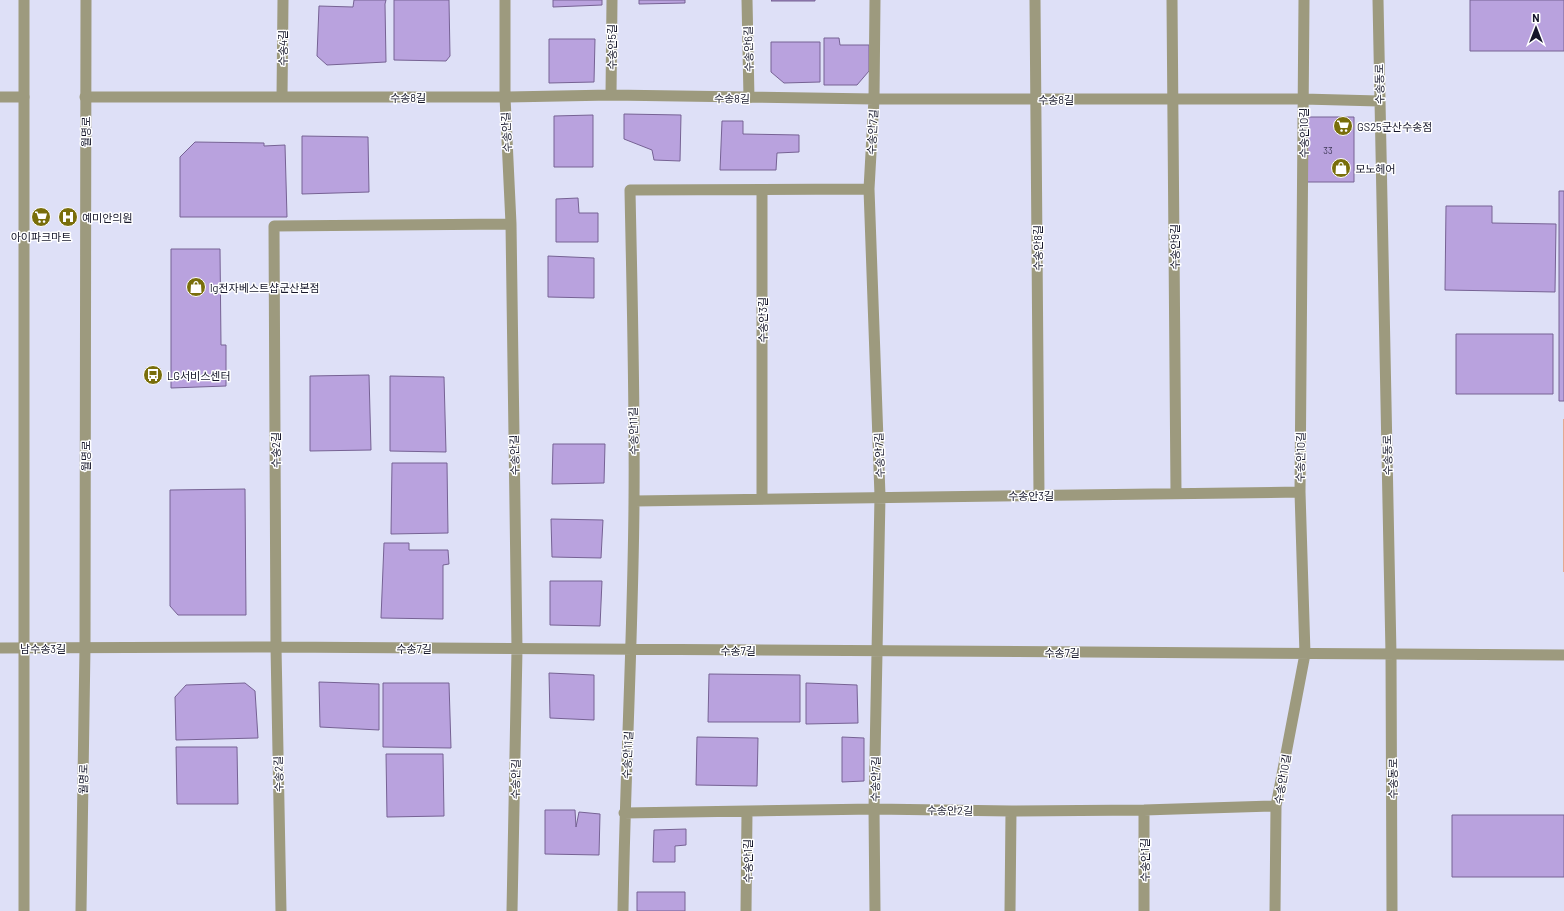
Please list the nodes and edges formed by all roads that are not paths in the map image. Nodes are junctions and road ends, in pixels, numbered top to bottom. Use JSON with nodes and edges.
{"nodes":[{"id":1,"x":24,"y":0,"type":"edge"},
{"id":2,"x":86,"y":0,"type":"edge"},
{"id":3,"x":283,"y":0,"type":"edge"},
{"id":4,"x":505,"y":0,"type":"edge"},
{"id":5,"x":612,"y":0,"type":"edge"},
{"id":6,"x":747,"y":0,"type":"edge"},
{"id":7,"x":875,"y":0,"type":"edge"},
{"id":8,"x":1035,"y":0,"type":"edge"},
{"id":9,"x":1172,"y":0,"type":"edge"},
{"id":10,"x":1304,"y":0,"type":"edge"},
{"id":11,"x":1378,"y":0,"type":"edge"},
{"id":12,"x":611,"y":95,"type":"junction"},
{"id":13,"x":0,"y":97,"type":"edge"},
{"id":14,"x":24,"y":97,"type":"junction"},
{"id":15,"x":85,"y":97,"type":"junction"},
{"id":16,"x":282,"y":97,"type":"junction"},
{"id":17,"x":505,"y":97,"type":"junction"},
{"id":18,"x":748,"y":98,"type":"junction"},
{"id":19,"x":874,"y":99,"type":"junction"},
{"id":20,"x":1036,"y":99,"type":"junction"},
{"id":21,"x":1172,"y":99,"type":"junction"},
{"id":22,"x":1303,"y":99,"type":"junction"},
{"id":23,"x":1379,"y":101,"type":"junction"},
{"id":24,"x":869,"y":189,"type":"junction"},
{"id":25,"x":762,"y":190,"type":"junction"},
{"id":26,"x":511,"y":224,"type":"junction"},
{"id":27,"x":1300,"y":492,"type":"junction"},
{"id":28,"x":1176,"y":493,"type":"junction"},
{"id":29,"x":1039,"y":495,"type":"junction"},
{"id":30,"x":880,"y":496,"type":"junction"},
{"id":31,"x":762,"y":499,"type":"junction"},
{"id":32,"x":634,"y":501,"type":"junction"},
{"id":33,"x":85,"y":647,"type":"junction"},
{"id":34,"x":276,"y":647,"type":"junction"},
{"id":35,"x":0,"y":648,"type":"edge"},
{"id":36,"x":23,"y":648,"type":"junction"},
{"id":37,"x":517,"y":649,"type":"junction"},
{"id":38,"x":632,"y":649,"type":"junction"},
{"id":39,"x":878,"y":650,"type":"junction"},
{"id":40,"x":1305,"y":654,"type":"junction"},
{"id":41,"x":1391,"y":654,"type":"junction"},
{"id":42,"x":1564,"y":655,"type":"edge"},
{"id":43,"x":1276,"y":806,"type":"junction"},
{"id":44,"x":874,"y":809,"type":"junction"},
{"id":45,"x":1144,"y":810,"type":"junction"},
{"id":46,"x":1011,"y":811,"type":"junction"},
{"id":47,"x":747,"y":812,"type":"junction"},
{"id":48,"x":624,"y":813,"type":"junction"},
{"id":49,"x":24,"y":911,"type":"edge"},
{"id":50,"x":81,"y":911,"type":"edge"},
{"id":51,"x":281,"y":911,"type":"edge"},
{"id":52,"x":512,"y":911,"type":"edge"},
{"id":53,"x":623,"y":911,"type":"edge"},
{"id":54,"x":746,"y":911,"type":"edge"},
{"id":55,"x":875,"y":911,"type":"edge"},
{"id":56,"x":1010,"y":911,"type":"edge"},
{"id":57,"x":1144,"y":911,"type":"edge"},
{"id":58,"x":1275,"y":911,"type":"edge"},
{"id":59,"x":1392,"y":911,"type":"edge"}],
"edges":[{"from":1,"to":14,"type":"street"},
{"from":2,"to":15,"type":"street","name":"월명로"},
{"from":3,"to":16,"type":"street","name":"수송4길"},
{"from":4,"to":17,"type":"street","name":"수송안길"},
{"from":5,"to":12,"type":"street","name":"수송안5길"},
{"from":6,"to":18,"type":"street","name":"수송안6길"},
{"from":7,"to":19,"type":"street","name":"수송안7길"},
{"from":8,"to":20,"type":"street","name":"수송안8길"},
{"from":9,"to":21,"type":"street","name":"수송안9길"},
{"from":10,"to":22,"type":"street","name":"수송안10길"},
{"from":11,"to":23,"type":"street","name":"수송동로"},
{"from":12,"to":17,"type":"street","name":"수송8길"},
{"from":12,"to":18,"type":"street","name":"수송8길"},
{"from":13,"to":14,"type":"street"},
{"from":14,"to":36,"type":"street"},
{"from":15,"to":16,"type":"street","name":"수송8길"},
{"from":15,"to":33,"type":"street","name":"월명로"},
{"from":16,"to":17,"type":"street","name":"수송8길"},
{"from":17,"to":26,"type":"street","name":"수송안길"},
{"from":18,"to":19,"type":"street","name":"수송8길"},
{"from":19,"to":20,"type":"street","name":"수송8길"},
{"from":19,"to":24,"type":"street","name":"수송안7길"},
{"from":20,"to":21,"type":"street","name":"수송8길"},
{"from":20,"to":29,"type":"street","name":"수송안8길"},
{"from":21,"to":22,"type":"street","name":"수송8길"},
{"from":21,"to":28,"type":"street","name":"수송안9길"},
{"from":22,"to":23,"type":"street","name":"수송8길"},
{"from":22,"to":27,"type":"street","name":"수송안10길"},
{"from":23,"to":41,"type":"street","name":"수송동로"},
{"from":24,"to":25,"type":"street","name":"수송안11길"},
{"from":24,"to":30,"type":"street","name":"수송안7길"},
{"from":25,"to":31,"type":"street","name":"수송안3길"},
{"from":25,"to":32,"type":"street","name":"수송안11길"},
{"from":26,"to":34,"type":"street","name":"수송2길"},
{"from":26,"to":37,"type":"street","name":"수송안길"},
{"from":27,"to":28,"type":"street","name":"수송안3길"},
{"from":27,"to":40,"type":"street","name":"수송안10길"},
{"from":28,"to":29,"type":"street","name":"수송안3길"},
{"from":29,"to":30,"type":"street","name":"수송안3길"},
{"from":30,"to":31,"type":"street","name":"수송안3길"},
{"from":30,"to":39,"type":"street","name":"수송안7길"},
{"from":31,"to":32,"type":"street","name":"수송안3길"},
{"from":32,"to":38,"type":"street","name":"수송안11길"},
{"from":33,"to":34,"type":"street","name":"수송7길"},
{"from":33,"to":36,"type":"street","name":"남수송3길"},
{"from":33,"to":50,"type":"street","name":"월명로"},
{"from":34,"to":37,"type":"street","name":"수송7길"},
{"from":34,"to":51,"type":"street","name":"수송2길"},
{"from":35,"to":36,"type":"street","name":"남수송3길"},
{"from":36,"to":49,"type":"street"},
{"from":37,"to":38,"type":"street","name":"수송7길"},
{"from":37,"to":52,"type":"street","name":"수송안길"},
{"from":38,"to":39,"type":"street","name":"수송7길"},
{"from":38,"to":48,"type":"street","name":"수송안11길"},
{"from":39,"to":40,"type":"street","name":"수송7길"},
{"from":39,"to":44,"type":"street","name":"수송안7길"},
{"from":40,"to":41,"type":"street","name":"수송7길"},
{"from":40,"to":43,"type":"street","name":"수송안10길"},
{"from":41,"to":42,"type":"street","name":"수송7길"},
{"from":41,"to":59,"type":"street","name":"수송동로"},
{"from":43,"to":45,"type":"street","name":"수송안2길"},
{"from":43,"to":58,"type":"street","name":"수송안10길"},
{"from":44,"to":46,"type":"street","name":"수송안2길"},
{"from":44,"to":47,"type":"street","name":"수송안2길"},
{"from":44,"to":55,"type":"street","name":"수송안7길"},
{"from":45,"to":46,"type":"street","name":"수송안2길"},
{"from":45,"to":57,"type":"street","name":"수송안1길"},
{"from":46,"to":56,"type":"street"},
{"from":47,"to":48,"type":"street","name":"수송안2길"},
{"from":47,"to":54,"type":"street","name":"수송안1길"},
{"from":48,"to":53,"type":"street","name":"수송안11길"}]}
